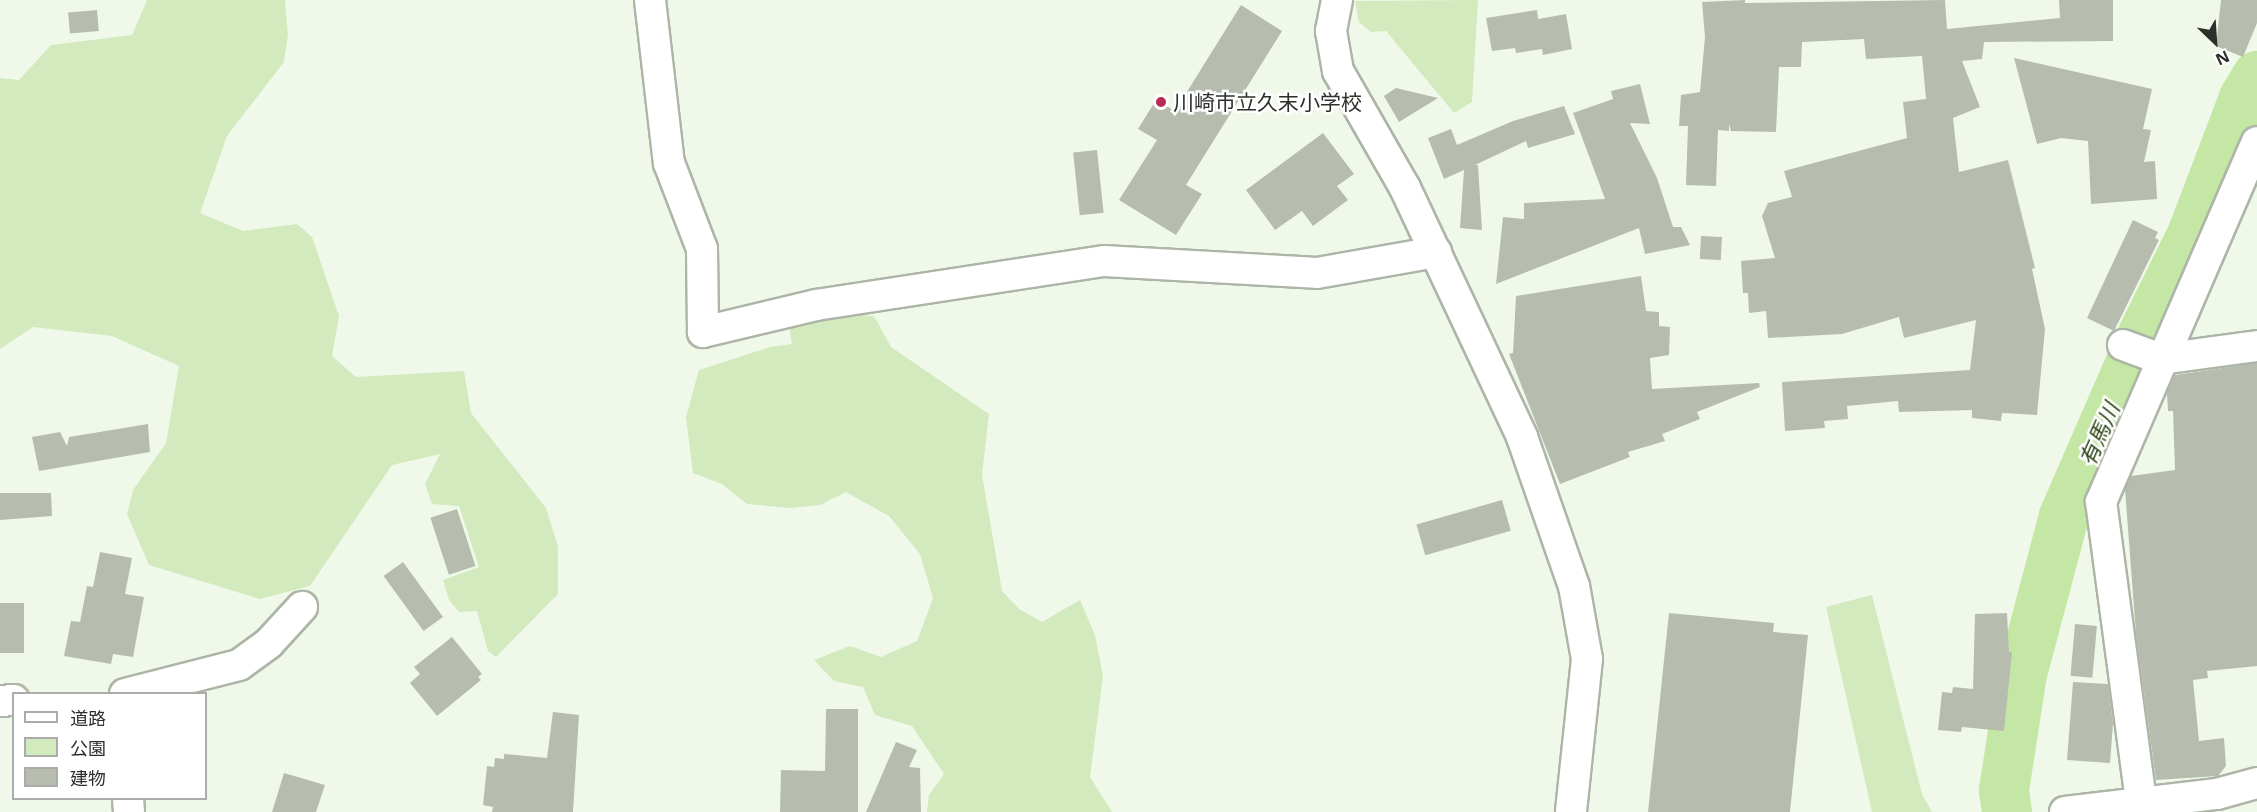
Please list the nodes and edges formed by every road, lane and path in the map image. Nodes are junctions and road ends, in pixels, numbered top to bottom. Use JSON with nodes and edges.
{"nodes":[{"id":1,"x":650,"y":0,"type":"edge"},
{"id":2,"x":1337,"y":0,"type":"edge"},
{"id":3,"x":2257,"y":142,"type":"edge"},
{"id":4,"x":1436,"y":252,"type":"junction"},
{"id":5,"x":2123,"y":345,"type":"dead end"},
{"id":6,"x":2257,"y":346,"type":"edge"},
{"id":7,"x":2156,"y":358,"type":"junction"},
{"id":8,"x":302,"y":607,"type":"dead end"},
{"id":9,"x":129,"y":692,"type":"edge"},
{"id":10,"x":2257,"y":783,"type":"edge"},
{"id":11,"x":2140,"y":801,"type":"junction"},
{"id":12,"x":2218,"y":803,"type":"edge"},
{"id":13,"x":1571,"y":812,"type":"edge"},
{"id":14,"x":2065,"y":812,"type":"edge"}],
"edges":[{"from":1,"to":4,"type":"street"},
{"from":2,"to":4,"type":"street"},
{"from":3,"to":7,"type":"street"},
{"from":4,"to":13,"type":"street"},
{"from":5,"to":7,"type":"street"},
{"from":6,"to":7,"type":"street"},
{"from":7,"to":11,"type":"street"},
{"from":8,"to":9,"type":"street"},
{"from":10,"to":12,"type":"street"},
{"from":11,"to":12,"type":"street"},
{"from":11,"to":14,"type":"street"}]}
